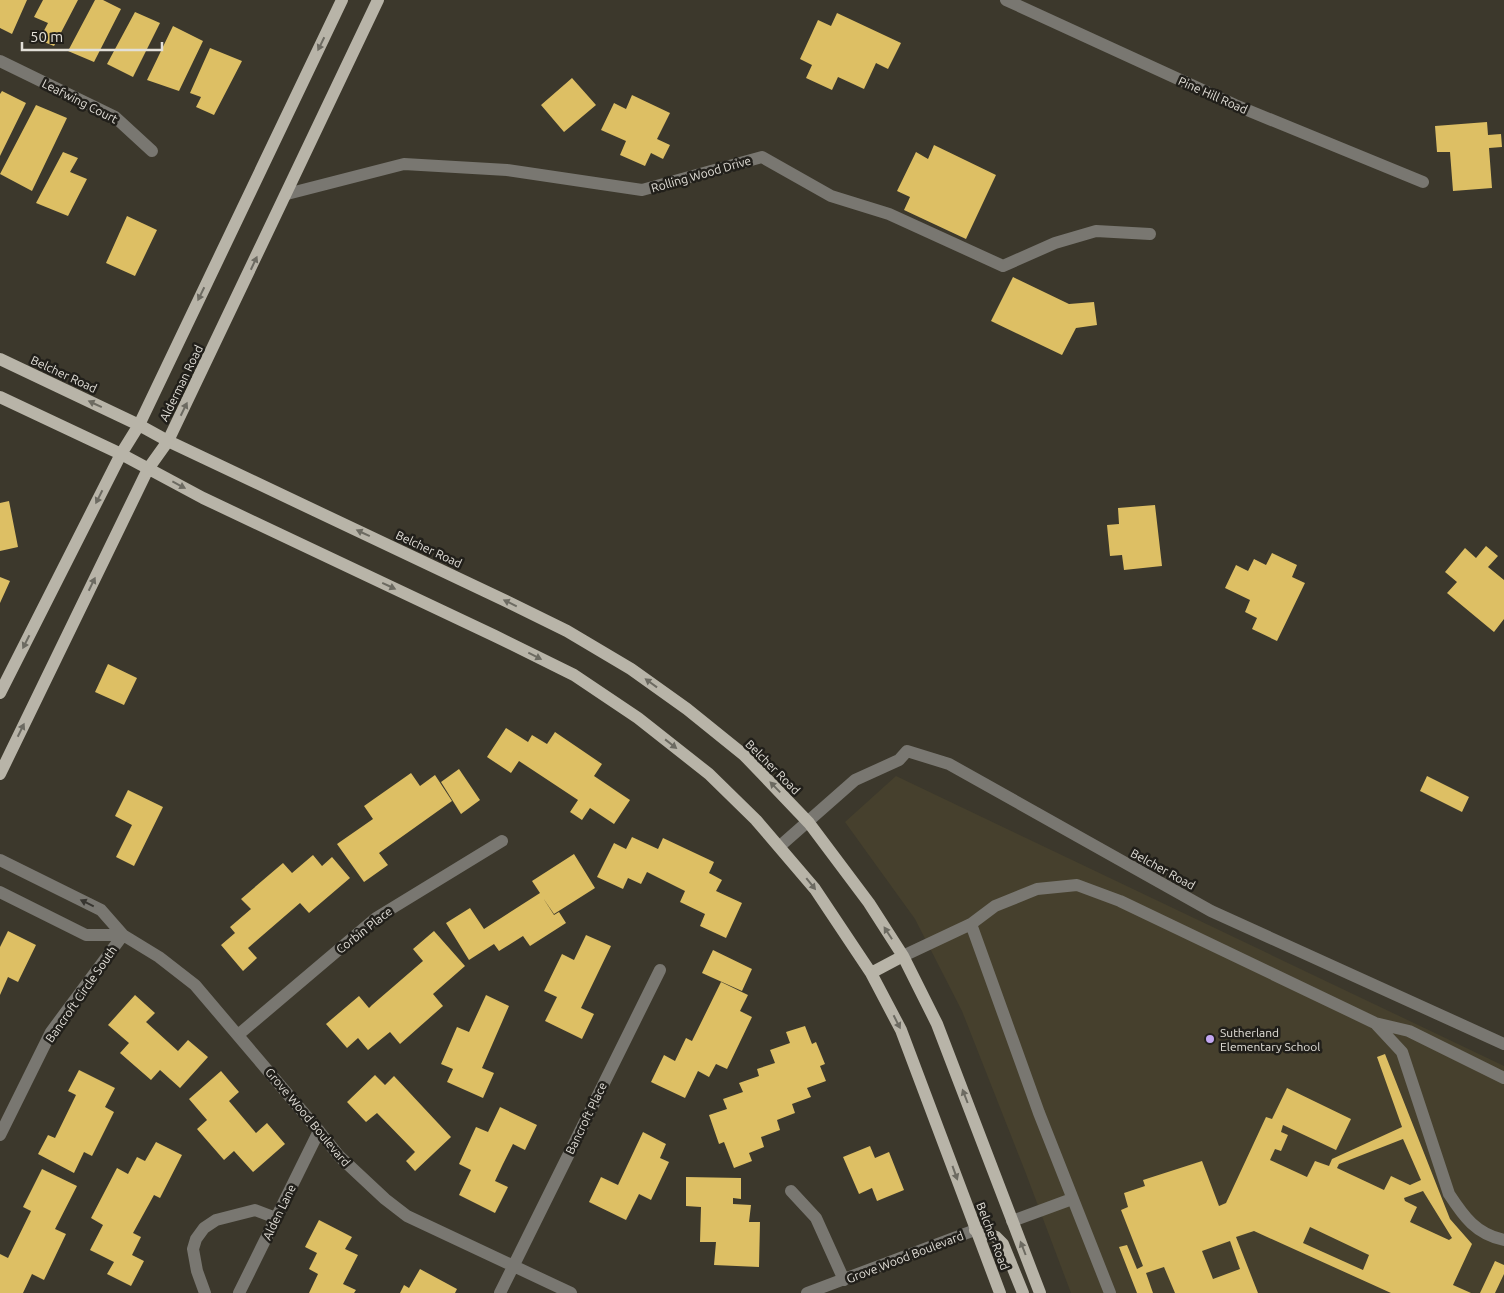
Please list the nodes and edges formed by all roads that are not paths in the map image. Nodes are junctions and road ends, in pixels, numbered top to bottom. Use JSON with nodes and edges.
{"nodes":[{"id":1,"x":342,"y":0,"type":"edge"},
{"id":2,"x":378,"y":0,"type":"edge"},
{"id":3,"x":1006,"y":0,"type":"edge"},
{"id":4,"x":0,"y":61,"type":"edge"},
{"id":5,"x":152,"y":151,"type":"dead end"},
{"id":6,"x":1423,"y":182,"type":"dead end"},
{"id":7,"x":287,"y":194,"type":"junction"},
{"id":8,"x":1150,"y":234,"type":"dead end"},
{"id":9,"x":0,"y":359,"type":"edge"},
{"id":10,"x":0,"y":397,"type":"edge"},
{"id":11,"x":139,"y":425,"type":"junction"},
{"id":12,"x":168,"y":441,"type":"junction"},
{"id":13,"x":121,"y":454,"type":"junction"},
{"id":14,"x":148,"y":469,"type":"junction"},
{"id":15,"x":0,"y":693,"type":"edge"},
{"id":16,"x":0,"y":774,"type":"edge"},
{"id":17,"x":809,"y":822,"type":"junction"},
{"id":18,"x":502,"y":841,"type":"dead end"},
{"id":19,"x":780,"y":846,"type":"junction"},
{"id":20,"x":0,"y":860,"type":"edge"},
{"id":21,"x":0,"y":892,"type":"edge"},
{"id":22,"x":971,"y":924,"type":"junction"},
{"id":23,"x":122,"y":935,"type":"junction"},
{"id":24,"x":903,"y":956,"type":"junction"},
{"id":25,"x":660,"y":970,"type":"dead end"},
{"id":26,"x":871,"y":973,"type":"junction"},
{"id":27,"x":1376,"y":1023,"type":"junction"},
{"id":28,"x":238,"y":1034,"type":"junction"},
{"id":29,"x":1504,"y":1044,"type":"edge"},
{"id":30,"x":1504,"y":1078,"type":"edge"},
{"id":31,"x":319,"y":1131,"type":"junction"},
{"id":32,"x":0,"y":1135,"type":"edge"},
{"id":33,"x":791,"y":1191,"type":"dead end"},
{"id":34,"x":1072,"y":1199,"type":"junction"},
{"id":35,"x":276,"y":1218,"type":"junction"},
{"id":36,"x":1012,"y":1221,"type":"junction"},
{"id":37,"x":975,"y":1230,"type":"junction"},
{"id":38,"x":1504,"y":1240,"type":"edge"},
{"id":39,"x":513,"y":1267,"type":"junction"},
{"id":40,"x":844,"y":1280,"type":"junction"},
{"id":41,"x":205,"y":1293,"type":"edge"},
{"id":42,"x":239,"y":1293,"type":"edge"},
{"id":43,"x":500,"y":1293,"type":"edge"},
{"id":44,"x":571,"y":1293,"type":"edge"},
{"id":45,"x":807,"y":1293,"type":"edge"},
{"id":46,"x":1000,"y":1293,"type":"edge"},
{"id":47,"x":1023,"y":1293,"type":"edge"},
{"id":48,"x":1040,"y":1293,"type":"edge"},
{"id":49,"x":1110,"y":1293,"type":"edge"}],
"edges":[{"from":1,"to":11,"type":"main road","name":"Alderman Road","one_way":true},
{"from":2,"to":7,"type":"main road","name":"Alderman Road"},
{"from":3,"to":6,"type":"street","name":"Pine Hill Road"},
{"from":4,"to":5,"type":"street","name":"Leafwing Court"},
{"from":7,"to":8,"type":"street","name":"Rolling Wood Drive"},
{"from":12,"to":7,"type":"main road","name":"Alderman Road","one_way":true},
{"from":11,"to":9,"type":"main road","name":"Belcher Road","one_way":true},
{"from":10,"to":13,"type":"main road","name":"Belcher Road"},
{"from":11,"to":12,"type":"main road","name":"Belcher Road"},
{"from":11,"to":13,"type":"main road","name":"Alderman Road"},
{"from":12,"to":14,"type":"main road","name":"Alderman Road"},
{"from":17,"to":12,"type":"main road","name":"Belcher Road","one_way":true},
{"from":13,"to":14,"type":"main road","name":"Belcher Road"},
{"from":13,"to":15,"type":"main road","name":"Alderman Road","one_way":true},
{"from":16,"to":14,"type":"main road","name":"Alderman Road","one_way":true},
{"from":14,"to":19,"type":"main road","name":"Belcher Road","one_way":true},
{"from":17,"to":19,"type":"street","name":"Belcher Road"},
{"from":24,"to":17,"type":"main road","name":"Belcher Road","one_way":true},
{"from":17,"to":29,"type":"street","name":"Belcher Road"},
{"from":18,"to":28,"type":"street","name":"Corbin Place"},
{"from":19,"to":26,"type":"main road","name":"Belcher Road","one_way":true},
{"from":23,"to":20,"type":"street","name":"Grove Wood Boulevard","one_way":true},
{"from":21,"to":23,"type":"street"},
{"from":22,"to":24,"type":"street"},
{"from":22,"to":27,"type":"street"},
{"from":22,"to":34,"type":"street"},
{"from":23,"to":28,"type":"street","name":"Grove Wood Boulevard"},
{"from":23,"to":32,"type":"street","name":"Bancroft Circle South"},
{"from":24,"to":26,"type":"main road"},
{"from":36,"to":24,"type":"main road","name":"Belcher Road","one_way":true},
{"from":25,"to":39,"type":"street","name":"Bancroft Place"},
{"from":26,"to":37,"type":"main road","name":"Belcher Road","one_way":true},
{"from":27,"to":30,"type":"street"},
{"from":27,"to":38,"type":"street"},
{"from":28,"to":31,"type":"street","name":"Grove Wood Boulevard"},
{"from":31,"to":35,"type":"street","name":"Alden Lane"},
{"from":31,"to":39,"type":"street","name":"Grove Wood Boulevard"},
{"from":33,"to":40,"type":"street"},
{"from":34,"to":36,"type":"street"},
{"from":34,"to":49,"type":"street"},
{"from":35,"to":41,"type":"street"},
{"from":35,"to":42,"type":"street","name":"Alden Lane"},
{"from":48,"to":36,"type":"main road","name":"Belcher Road","one_way":true},
{"from":37,"to":40,"type":"street","name":"Grove Wood Boulevard"},
{"from":37,"to":46,"type":"main road","name":"Belcher Road"},
{"from":37,"to":47,"type":"main road"},
{"from":39,"to":43,"type":"street","name":"Bancroft Place"},
{"from":39,"to":44,"type":"street","name":"Grove Wood Boulevard"},
{"from":40,"to":45,"type":"street","name":"Grove Wood Boulevard"}]}
